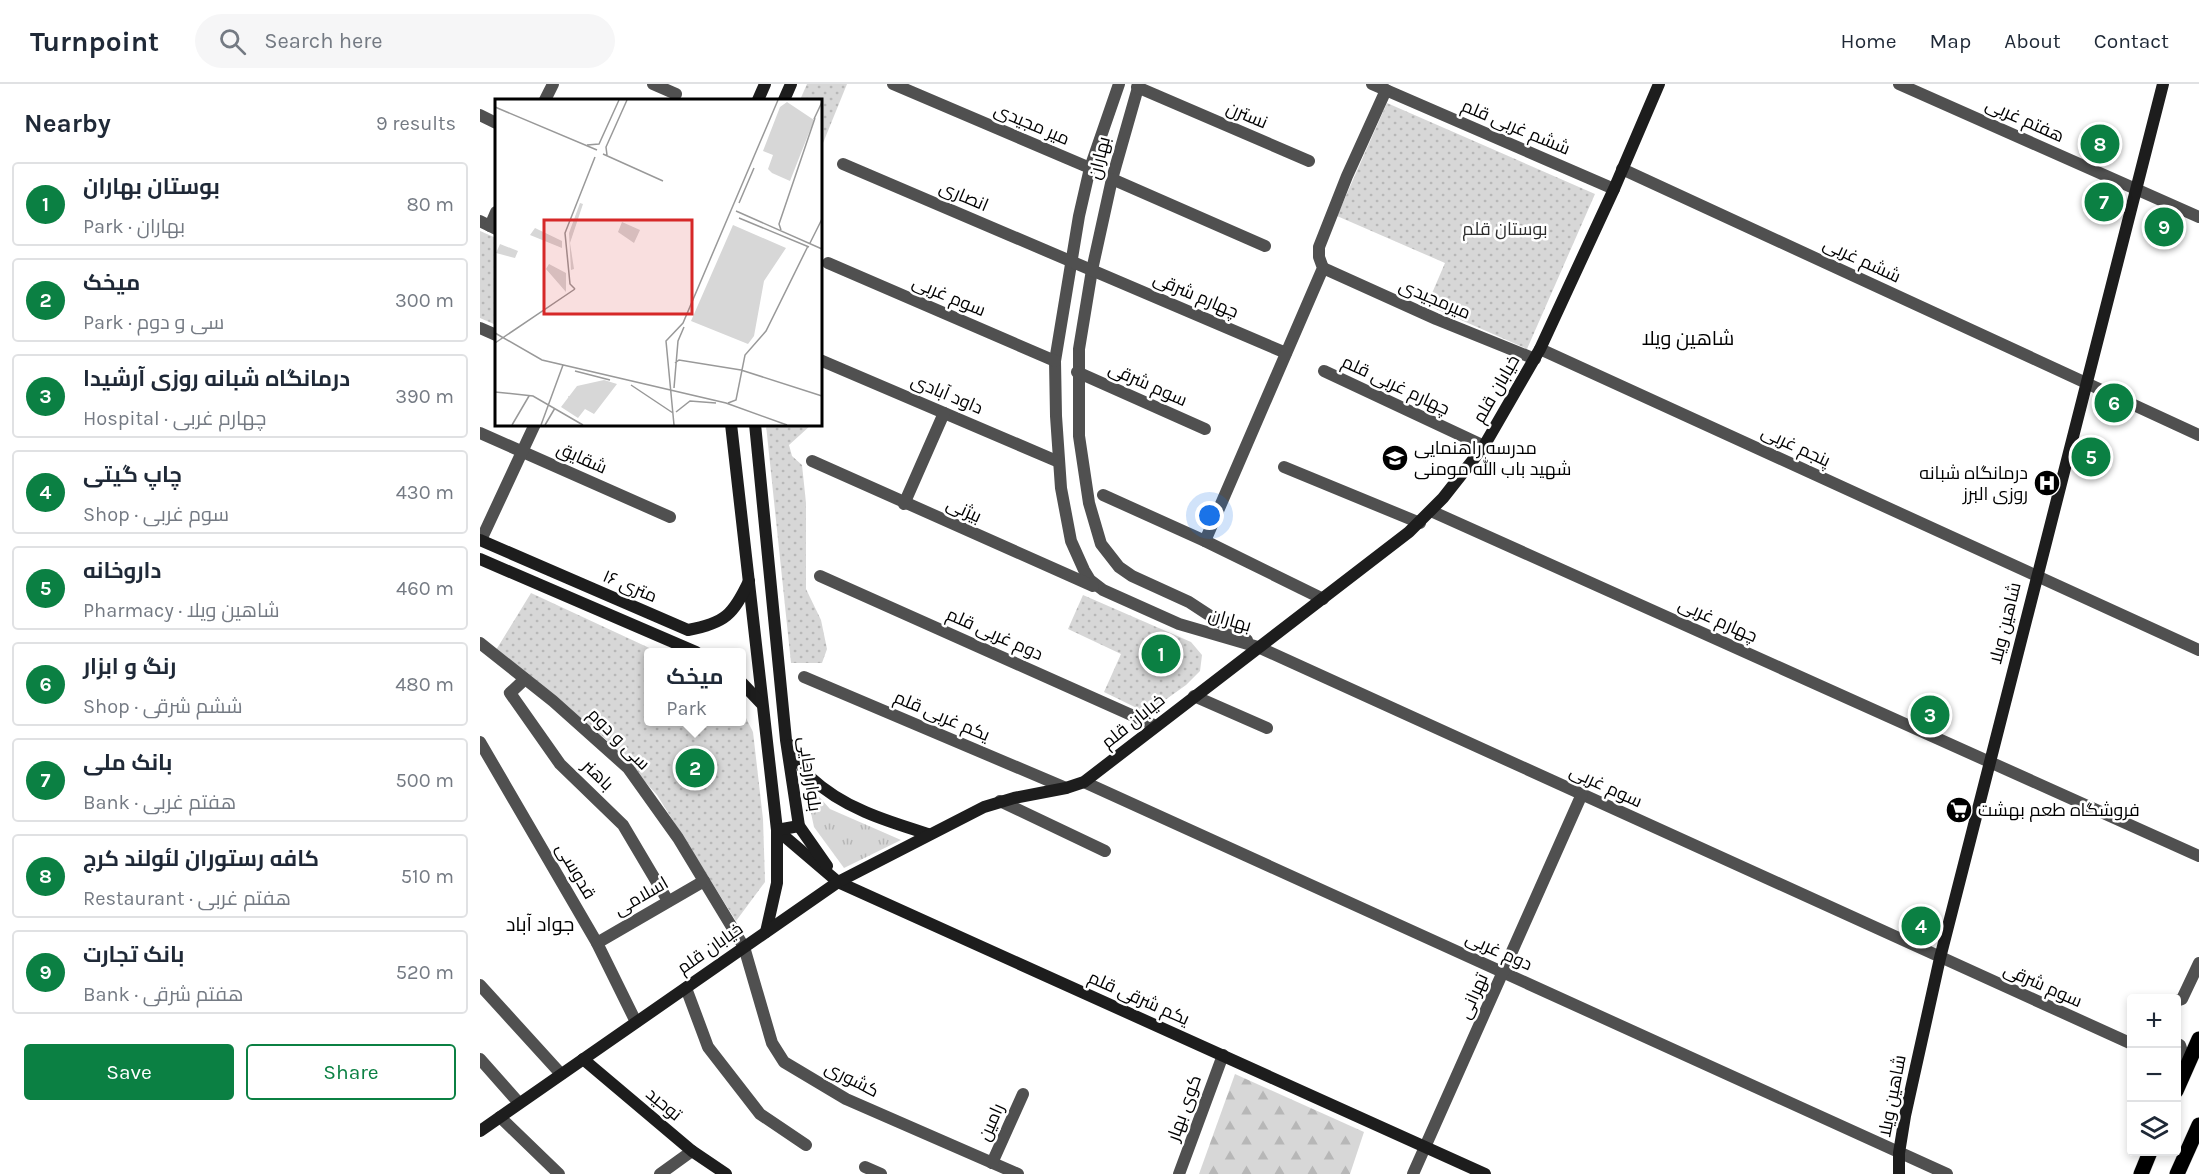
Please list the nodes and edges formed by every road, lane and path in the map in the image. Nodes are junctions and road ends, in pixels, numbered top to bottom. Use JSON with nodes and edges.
{"nodes":[{"id":1,"x":553,"y":84,"type":"edge"},
{"id":2,"x":653,"y":84,"type":"edge"},
{"id":3,"x":765,"y":84,"type":"edge"},
{"id":4,"x":791,"y":84,"type":"edge"},
{"id":5,"x":894,"y":84,"type":"edge"},
{"id":6,"x":1119,"y":84,"type":"edge"},
{"id":7,"x":1372,"y":84,"type":"edge"},
{"id":8,"x":1659,"y":84,"type":"edge"},
{"id":9,"x":1899,"y":84,"type":"edge"},
{"id":10,"x":2163,"y":84,"type":"edge"},
{"id":11,"x":1138,"y":86,"type":"edge"},
{"id":12,"x":1386,"y":90,"type":"junction"},
{"id":13,"x":676,"y":94,"type":"dead end"},
{"id":14,"x":546,"y":99,"type":"edge"},
{"id":15,"x":758,"y":99,"type":"edge"},
{"id":16,"x":784,"y":99,"type":"edge"},
{"id":17,"x":480,"y":115,"type":"edge"},
{"id":18,"x":495,"y":122,"type":"edge"},
{"id":19,"x":1309,"y":161,"type":"dead end"},
{"id":20,"x":843,"y":164,"type":"dead end"},
{"id":21,"x":1090,"y":168,"type":"junction"},
{"id":22,"x":1622,"y":169,"type":"junction"},
{"id":23,"x":1112,"y":179,"type":"junction"},
{"id":24,"x":1614,"y":189,"type":"junction"},
{"id":25,"x":2136,"y":189,"type":"junction"},
{"id":26,"x":2199,"y":217,"type":"edge"},
{"id":27,"x":1265,"y":246,"type":"dead end"},
{"id":28,"x":1071,"y":261,"type":"junction"},
{"id":29,"x":828,"y":263,"type":"dead end"},
{"id":30,"x":1323,"y":268,"type":"junction"},
{"id":31,"x":1092,"y":270,"type":"junction"},
{"id":32,"x":480,"y":328,"type":"edge"},
{"id":33,"x":495,"y":335,"type":"edge"},
{"id":34,"x":1286,"y":353,"type":"junction"},
{"id":35,"x":1538,"y":354,"type":"junction"},
{"id":36,"x":822,"y":361,"type":"edge"},
{"id":37,"x":1055,"y":361,"type":"junction"},
{"id":38,"x":1324,"y":371,"type":"dead end"},
{"id":39,"x":1077,"y":372,"type":"junction"},
{"id":40,"x":2088,"y":384,"type":"junction"},
{"id":41,"x":944,"y":413,"type":"junction"},
{"id":42,"x":533,"y":426,"type":"edge"},
{"id":43,"x":731,"y":426,"type":"edge"},
{"id":44,"x":755,"y":426,"type":"edge"},
{"id":45,"x":1205,"y":429,"type":"dead end"},
{"id":46,"x":480,"y":433,"type":"edge"},
{"id":47,"x":2199,"y":435,"type":"edge"},
{"id":48,"x":1484,"y":447,"type":"junction"},
{"id":49,"x":523,"y":452,"type":"junction"},
{"id":50,"x":812,"y":461,"type":"dead end"},
{"id":51,"x":1059,"y":462,"type":"junction"},
{"id":52,"x":1284,"y":467,"type":"dead end"},
{"id":53,"x":1102,"y":495,"type":"dead end"},
{"id":54,"x":904,"y":504,"type":"junction"},
{"id":55,"x":1431,"y":511,"type":"junction"},
{"id":56,"x":669,"y":517,"type":"dead end"},
{"id":57,"x":1420,"y":523,"type":"junction"},
{"id":58,"x":480,"y":540,"type":"edge"},
{"id":59,"x":1205,"y":541,"type":"junction"},
{"id":60,"x":480,"y":559,"type":"edge"},
{"id":61,"x":2036,"y":575,"type":"junction"},
{"id":62,"x":820,"y":576,"type":"dead end"},
{"id":63,"x":749,"y":580,"type":"junction"},
{"id":64,"x":1102,"y":590,"type":"junction"},
{"id":65,"x":1323,"y":599,"type":"junction"},
{"id":66,"x":1189,"y":602,"type":"junction"},
{"id":67,"x":1179,"y":624,"type":"junction"},
{"id":68,"x":480,"y":643,"type":"edge"},
{"id":69,"x":1258,"y":647,"type":"junction"},
{"id":70,"x":687,"y":648,"type":"edge"},
{"id":71,"x":2199,"y":650,"type":"edge"},
{"id":72,"x":804,"y":677,"type":"dead end"},
{"id":73,"x":525,"y":680,"type":"junction"},
{"id":74,"x":746,"y":688,"type":"edge"},
{"id":75,"x":1194,"y":696,"type":"junction"},
{"id":76,"x":761,"y":703,"type":"junction"},
{"id":77,"x":1156,"y":726,"type":"junction"},
{"id":78,"x":1267,"y":728,"type":"dead end"},
{"id":79,"x":786,"y":740,"type":"junction"},
{"id":80,"x":480,"y":742,"type":"edge"},
{"id":81,"x":1989,"y":762,"type":"junction"},
{"id":82,"x":1084,"y":782,"type":"junction"},
{"id":83,"x":1066,"y":788,"type":"junction"},
{"id":84,"x":1582,"y":794,"type":"junction"},
{"id":85,"x":999,"y":801,"type":"junction"},
{"id":86,"x":799,"y":826,"type":"junction"},
{"id":87,"x":777,"y":830,"type":"junction"},
{"id":88,"x":928,"y":834,"type":"junction"},
{"id":89,"x":1105,"y":851,"type":"dead end"},
{"id":90,"x":2199,"y":856,"type":"edge"},
{"id":91,"x":704,"y":881,"type":"junction"},
{"id":92,"x":838,"y":882,"type":"junction"},
{"id":93,"x":668,"y":901,"type":"junction"},
{"id":94,"x":766,"y":932,"type":"junction"},
{"id":95,"x":597,"y":943,"type":"junction"},
{"id":96,"x":744,"y":947,"type":"junction"},
{"id":97,"x":1940,"y":958,"type":"junction"},
{"id":98,"x":2199,"y":963,"type":"edge"},
{"id":99,"x":1503,"y":972,"type":"junction"},
{"id":100,"x":480,"y":986,"type":"edge"},
{"id":101,"x":686,"y":988,"type":"junction"},
{"id":102,"x":2181,"y":999,"type":"edge"},
{"id":103,"x":636,"y":1022,"type":"junction"},
{"id":104,"x":2199,"y":1039,"type":"edge"},
{"id":105,"x":2127,"y":1042,"type":"edge"},
{"id":106,"x":2181,"y":1048,"type":"edge"},
{"id":107,"x":1222,"y":1055,"type":"junction"},
{"id":108,"x":480,"y":1059,"type":"edge"},
{"id":109,"x":582,"y":1059,"type":"junction"},
{"id":110,"x":2187,"y":1067,"type":"junction"},
{"id":111,"x":561,"y":1074,"type":"junction"},
{"id":112,"x":2181,"y":1080,"type":"edge"},
{"id":113,"x":1023,"y":1094,"type":"dead end"},
{"id":114,"x":519,"y":1103,"type":"junction"},
{"id":115,"x":500,"y":1117,"type":"junction"},
{"id":116,"x":2199,"y":1125,"type":"edge"},
{"id":117,"x":480,"y":1131,"type":"edge"},
{"id":118,"x":806,"y":1145,"type":"dead end"},
{"id":119,"x":1425,"y":1147,"type":"junction"},
{"id":120,"x":692,"y":1151,"type":"junction"},
{"id":121,"x":1899,"y":1153,"type":"junction"},
{"id":122,"x":2148,"y":1156,"type":"edge"},
{"id":123,"x":992,"y":1163,"type":"junction"},
{"id":124,"x":864,"y":1167,"type":"dead end"},
{"id":125,"x":559,"y":1174,"type":"edge"},
{"id":126,"x":660,"y":1174,"type":"edge"},
{"id":127,"x":726,"y":1174,"type":"edge"},
{"id":128,"x":881,"y":1174,"type":"edge"},
{"id":129,"x":1018,"y":1174,"type":"edge"},
{"id":130,"x":1179,"y":1174,"type":"edge"},
{"id":131,"x":1413,"y":1174,"type":"edge"},
{"id":132,"x":1485,"y":1174,"type":"edge"},
{"id":133,"x":1899,"y":1174,"type":"edge"},
{"id":134,"x":1947,"y":1174,"type":"edge"},
{"id":135,"x":2140,"y":1174,"type":"edge"},
{"id":136,"x":2177,"y":1174,"type":"edge"}],
"edges":[{"from":1,"to":14,"type":"street"},
{"from":2,"to":13,"type":"street"},
{"from":3,"to":15,"type":"street"},
{"from":4,"to":16,"type":"street"},
{"from":5,"to":21,"type":"street","name":"میر مجیدی"},
{"from":6,"to":21,"type":"street","name":"بهاران"},
{"from":7,"to":12,"type":"street","name":"ششم غربی قلم"},
{"from":8,"to":22,"type":"street","name":"خیابان قلم"},
{"from":9,"to":25,"type":"street","name":"هفتم غربی"},
{"from":10,"to":25,"type":"street","name":"شاهین ویلا"},
{"from":11,"to":19,"type":"street","name":"نسترن"},
{"from":11,"to":23,"type":"street","name":"بهاران"},
{"from":12,"to":24,"type":"street","name":"ششم غربی قلم"},
{"from":12,"to":30,"type":"street"},
{"from":17,"to":18,"type":"street"},
{"from":20,"to":28,"type":"street","name":"انصاری"},
{"from":21,"to":28,"type":"street","name":"بهاران"},
{"from":22,"to":24,"type":"street","name":"خیابان قلم"},
{"from":22,"to":40,"type":"street","name":"ششم غربی"},
{"from":23,"to":27,"type":"street"},
{"from":23,"to":31,"type":"street","name":"بهاران"},
{"from":24,"to":35,"type":"street","name":"خیابان قلم"},
{"from":25,"to":26,"type":"street","name":"هفتم غربی"},
{"from":25,"to":40,"type":"street","name":"شاهین ویلا"},
{"from":28,"to":31,"type":"street","name":"انصاری"},
{"from":28,"to":37,"type":"street","name":"بهاران"},
{"from":29,"to":37,"type":"street","name":"سوم غربی"},
{"from":30,"to":34,"type":"street"},
{"from":30,"to":35,"type":"street","name":"میرمجیدی"},
{"from":31,"to":34,"type":"street","name":"چهارم شرقی"},
{"from":31,"to":39,"type":"street","name":"بهاران"},
{"from":32,"to":33,"type":"street"},
{"from":34,"to":59,"type":"street"},
{"from":35,"to":48,"type":"street","name":"خیابان قلم"},
{"from":35,"to":61,"type":"street","name":"پنجم غربی"},
{"from":36,"to":41,"type":"street","name":"داود آبادی"},
{"from":37,"to":51,"type":"street","name":"بهاران"},
{"from":38,"to":48,"type":"street","name":"چهارم غربی قلم"},
{"from":39,"to":45,"type":"street","name":"سوم شرقی"},
{"from":39,"to":66,"type":"street","name":"بهاران"},
{"from":40,"to":47,"type":"street","name":"ششم غربی"},
{"from":40,"to":61,"type":"street","name":"شاهین ویلا"},
{"from":41,"to":51,"type":"street","name":"داود آبادی"},
{"from":41,"to":54,"type":"street"},
{"from":42,"to":49,"type":"street"},
{"from":43,"to":63,"type":"street"},
{"from":44,"to":79,"type":"street","name":"بلوار رجایی"},
{"from":46,"to":49,"type":"street","name":"شقایق"},
{"from":48,"to":55,"type":"street","name":"خیابان قلم"},
{"from":49,"to":56,"type":"street","name":"شقایق"},
{"from":49,"to":58,"type":"street"},
{"from":50,"to":54,"type":"street","name":"بیژنی"},
{"from":51,"to":64,"type":"street","name":"بهاران"},
{"from":52,"to":57,"type":"street"},
{"from":53,"to":59,"type":"street"},
{"from":54,"to":64,"type":"street","name":"بیژنی"},
{"from":55,"to":57,"type":"street","name":"خیابان قلم"},
{"from":55,"to":81,"type":"street","name":"چهارم غربی"},
{"from":57,"to":65,"type":"street","name":"خیابان قلم"},
{"from":58,"to":63,"type":"street","name":"۱۶ متری"},
{"from":59,"to":65,"type":"street"},
{"from":60,"to":70,"type":"street","name":"۱۶ متری"},
{"from":61,"to":71,"type":"street","name":"پنجم غربی"},
{"from":61,"to":81,"type":"street","name":"شاهین ویلا"},
{"from":62,"to":77,"type":"street","name":"دوم غربی قلم"},
{"from":63,"to":76,"type":"street"},
{"from":64,"to":67,"type":"street","name":"بهاران"},
{"from":65,"to":69,"type":"street","name":"خیابان قلم"},
{"from":66,"to":67,"type":"street"},
{"from":66,"to":69,"type":"street","name":"بهاران"},
{"from":67,"to":69,"type":"street","name":"بهاران"},
{"from":68,"to":73,"type":"street","name":"سی و دوم"},
{"from":69,"to":75,"type":"street","name":"خیابان قلم"},
{"from":69,"to":84,"type":"street","name":"سوم غربی"},
{"from":72,"to":83,"type":"street","name":"یکم غربی قلم"},
{"from":73,"to":91,"type":"street","name":"سی و دوم"},
{"from":73,"to":93,"type":"street","name":"باهنر"},
{"from":74,"to":76,"type":"street"},
{"from":75,"to":77,"type":"street","name":"خیابان قلم"},
{"from":75,"to":78,"type":"street"},
{"from":76,"to":87,"type":"street"},
{"from":77,"to":82,"type":"street","name":"خیابان قلم"},
{"from":79,"to":86,"type":"street","name":"بلوار رجایی"},
{"from":79,"to":88,"type":"street"},
{"from":80,"to":95,"type":"street","name":"قدوسی"},
{"from":81,"to":90,"type":"street"},
{"from":81,"to":97,"type":"street","name":"شاهین ویلا"},
{"from":82,"to":83,"type":"street","name":"خیابان قلم"},
{"from":82,"to":99,"type":"street","name":"دوم غربی"},
{"from":83,"to":85,"type":"street","name":"خیابان قلم"},
{"from":84,"to":97,"type":"street","name":"سوم غربی"},
{"from":84,"to":99,"type":"street","name":"تهرانی"},
{"from":85,"to":88,"type":"street","name":"خیابان قلم"},
{"from":85,"to":89,"type":"street"},
{"from":86,"to":87,"type":"street"},
{"from":86,"to":92,"type":"street","name":"بلوار رجایی"},
{"from":87,"to":92,"type":"street"},
{"from":87,"to":94,"type":"street"},
{"from":88,"to":92,"type":"street","name":"خیابان قلم"},
{"from":91,"to":93,"type":"street","name":"اسلامی"},
{"from":91,"to":96,"type":"street","name":"سی و دوم"},
{"from":92,"to":94,"type":"street","name":"خیابان قلم"},
{"from":92,"to":107,"type":"street","name":"یکم شرقی قلم"},
{"from":93,"to":95,"type":"street","name":"اسلامی"},
{"from":94,"to":96,"type":"street","name":"خیابان قلم"},
{"from":95,"to":103,"type":"street","name":"قدوسی"},
{"from":96,"to":101,"type":"street","name":"خیابان قلم"},
{"from":96,"to":123,"type":"street","name":"کشوری"},
{"from":97,"to":105,"type":"street","name":"سوم شرقی"},
{"from":97,"to":121,"type":"street","name":"شاهین ویلا"},
{"from":98,"to":102,"type":"street"},
{"from":99,"to":119,"type":"street","name":"تهرانی"},
{"from":99,"to":121,"type":"street","name":"دوم غربی"},
{"from":100,"to":111,"type":"street"},
{"from":101,"to":103,"type":"street","name":"خیابان قلم"},
{"from":101,"to":118,"type":"street"},
{"from":103,"to":109,"type":"street","name":"خیابان قلم"},
{"from":104,"to":110,"type":"main road"},
{"from":106,"to":110,"type":"street"},
{"from":107,"to":119,"type":"street","name":"یکم شرقی قلم"},
{"from":107,"to":130,"type":"street","name":"کوی بهار"},
{"from":108,"to":114,"type":"street"},
{"from":109,"to":111,"type":"street","name":"خیابان قلم"},
{"from":109,"to":120,"type":"street","name":"توحید"},
{"from":110,"to":112,"type":"main road"},
{"from":111,"to":114,"type":"street","name":"خیابان قلم"},
{"from":113,"to":123,"type":"street","name":"رامین"},
{"from":114,"to":115,"type":"street","name":"خیابان قلم"},
{"from":115,"to":117,"type":"street","name":"خیابان قلم"},
{"from":115,"to":125,"type":"street"},
{"from":116,"to":136,"type":"main road"},
{"from":119,"to":131,"type":"street","name":"تهرانی"},
{"from":119,"to":132,"type":"street","name":"یکم شرقی قلم"},
{"from":120,"to":126,"type":"street"},
{"from":120,"to":127,"type":"street","name":"توحید"},
{"from":121,"to":133,"type":"street","name":"شاهین ویلا"},
{"from":121,"to":134,"type":"street","name":"دوم غربی"},
{"from":122,"to":135,"type":"main road"},
{"from":123,"to":129,"type":"street","name":"کشوری"},
{"from":124,"to":128,"type":"street"}]}
